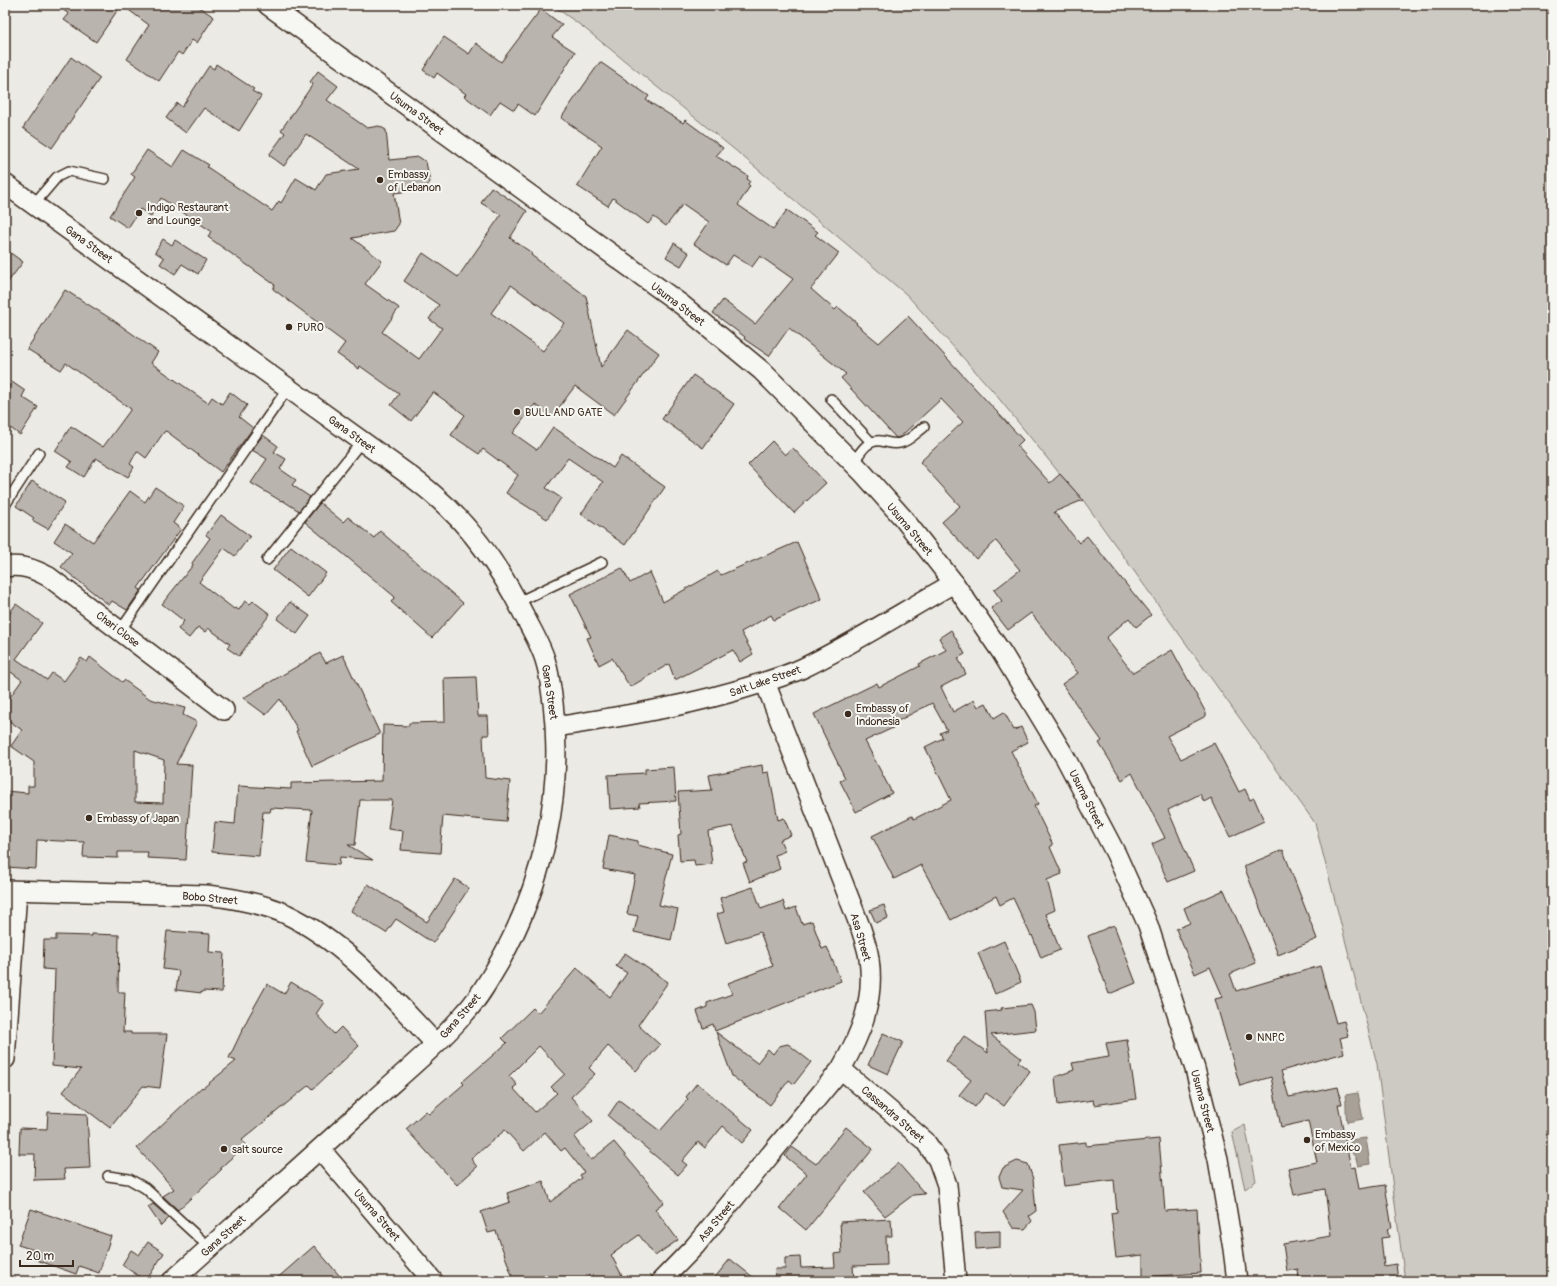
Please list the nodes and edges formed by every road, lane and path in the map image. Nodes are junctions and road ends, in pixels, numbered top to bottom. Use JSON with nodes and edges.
{"nodes":[{"id":1,"x":268,"y":5,"type":"edge"},
{"id":2,"x":106,"y":179,"type":"dead end"},
{"id":3,"x":5,"y":184,"type":"edge"},
{"id":4,"x":34,"y":204,"type":"junction"},
{"id":5,"x":288,"y":388,"type":"junction"},
{"id":6,"x":831,"y":399,"type":"dead end"},
{"id":7,"x":924,"y":427,"type":"dead end"},
{"id":8,"x":362,"y":441,"type":"junction"},
{"id":9,"x":871,"y":442,"type":"junction"},
{"id":10,"x":39,"y":453,"type":"dead end"},
{"id":11,"x":853,"y":463,"type":"junction"},
{"id":12,"x":5,"y":505,"type":"edge"},
{"id":13,"x":267,"y":560,"type":"dead end"},
{"id":14,"x":602,"y":562,"type":"dead end"},
{"id":15,"x":5,"y":566,"type":"edge"},
{"id":16,"x":954,"y":583,"type":"junction"},
{"id":17,"x":518,"y":602,"type":"junction"},
{"id":18,"x":120,"y":631,"type":"junction"},
{"id":19,"x":765,"y":682,"type":"junction"},
{"id":20,"x":224,"y":710,"type":"dead end"},
{"id":21,"x":556,"y":727,"type":"junction"},
{"id":22,"x":11,"y":890,"type":"edge"},
{"id":23,"x":435,"y":1043,"type":"junction"},
{"id":24,"x":5,"y":1059,"type":"edge"},
{"id":25,"x":841,"y":1070,"type":"junction"},
{"id":26,"x":320,"y":1149,"type":"junction"},
{"id":27,"x":108,"y":1176,"type":"dead end"},
{"id":28,"x":210,"y":1248,"type":"junction"},
{"id":29,"x":172,"y":1281,"type":"edge"},
{"id":30,"x":433,"y":1281,"type":"edge"},
{"id":31,"x":661,"y":1281,"type":"edge"},
{"id":32,"x":956,"y":1281,"type":"edge"},
{"id":33,"x":1237,"y":1281,"type":"edge"}],
"edges":[{"from":1,"to":11,"type":"street","name":"Usuma Street"},
{"from":2,"to":4,"type":"lane"},
{"from":3,"to":4,"type":"street","name":"Gana Street"},
{"from":4,"to":5,"type":"street","name":"Gana Street"},
{"from":5,"to":8,"type":"street","name":"Gana Street"},
{"from":5,"to":18,"type":"lane"},
{"from":6,"to":9,"type":"lane"},
{"from":7,"to":9,"type":"lane"},
{"from":8,"to":13,"type":"lane"},
{"from":8,"to":17,"type":"street","name":"Gana Street"},
{"from":9,"to":11,"type":"lane"},
{"from":10,"to":12,"type":"lane"},
{"from":11,"to":16,"type":"street","name":"Usuma Street"},
{"from":14,"to":17,"type":"lane"},
{"from":15,"to":18,"type":"street","name":"Chari Close"},
{"from":16,"to":19,"type":"street","name":"Salt Lake Street"},
{"from":16,"to":33,"type":"street","name":"Usuma Street"},
{"from":17,"to":21,"type":"street","name":"Gana Street"},
{"from":18,"to":20,"type":"street","name":"Chari Close"},
{"from":19,"to":21,"type":"street","name":"Salt Lake Street"},
{"from":19,"to":25,"type":"street","name":"Asa Street"},
{"from":21,"to":23,"type":"street","name":"Gana Street"},
{"from":22,"to":23,"type":"street","name":"Bobo Street"},
{"from":22,"to":24,"type":"street"},
{"from":23,"to":26,"type":"street","name":"Gana Street"},
{"from":25,"to":31,"type":"street","name":"Asa Street"},
{"from":25,"to":32,"type":"street","name":"Cassandra Street"},
{"from":26,"to":28,"type":"street","name":"Gana Street"},
{"from":26,"to":30,"type":"street","name":"Usuma Street"},
{"from":27,"to":28,"type":"lane"},
{"from":28,"to":29,"type":"street","name":"Gana Street"}]}
